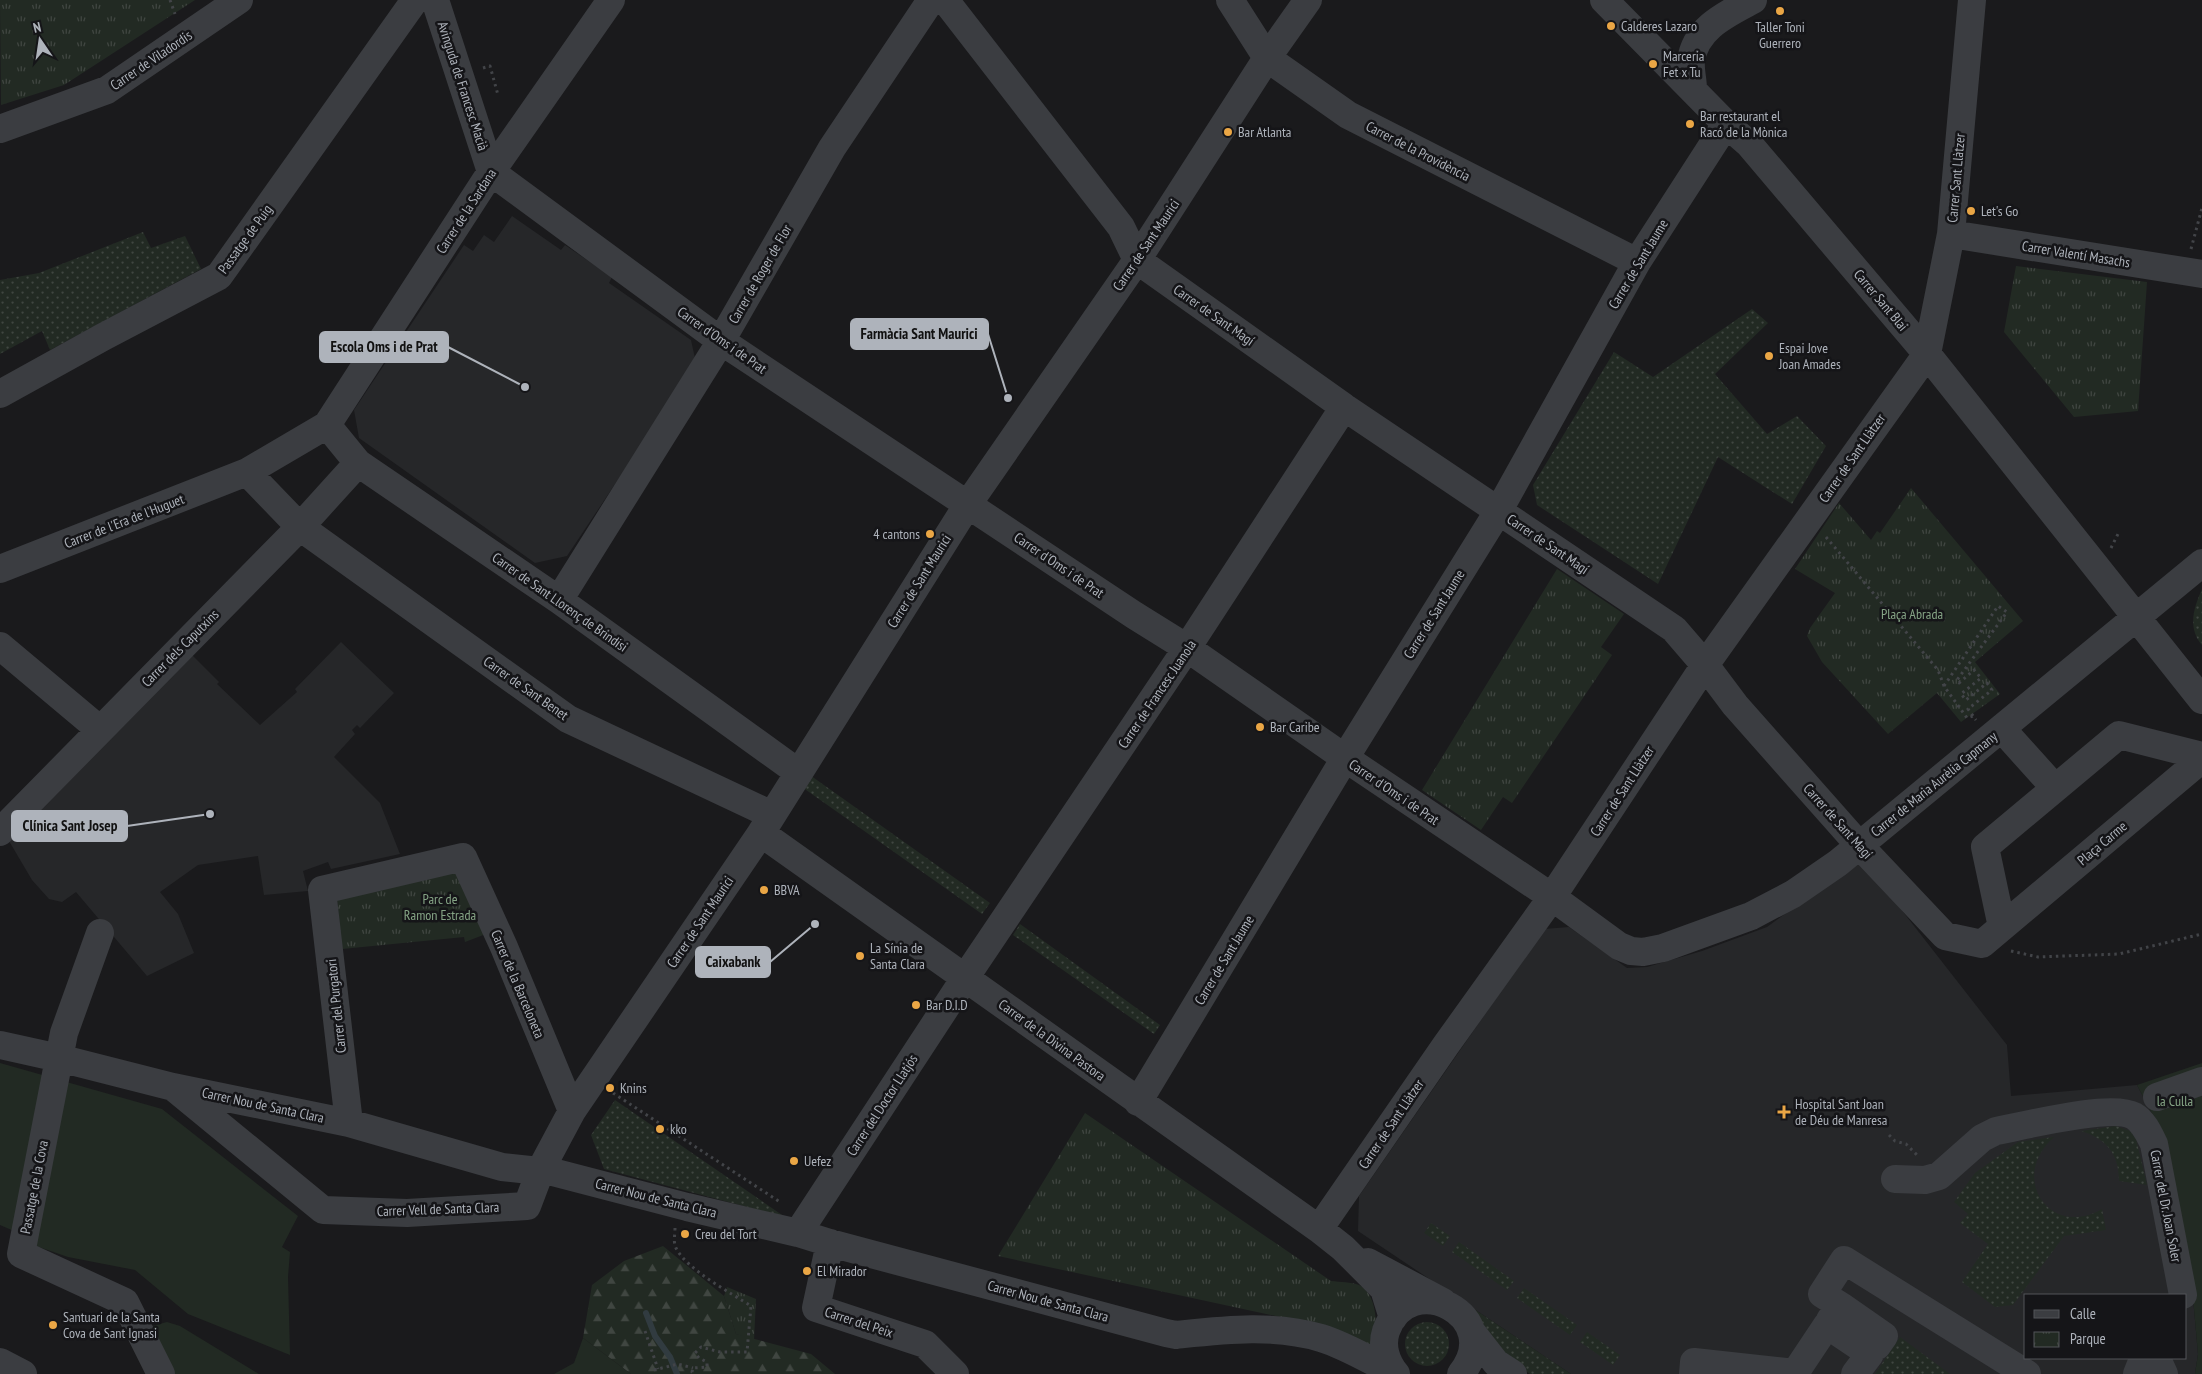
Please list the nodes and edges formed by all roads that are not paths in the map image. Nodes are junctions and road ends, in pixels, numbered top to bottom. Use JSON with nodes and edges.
{"nodes":[{"id":1,"x":239,"y":0,"type":"edge"},
{"id":2,"x":415,"y":0,"type":"edge"},
{"id":3,"x":435,"y":0,"type":"edge"},
{"id":4,"x":611,"y":0,"type":"edge"},
{"id":5,"x":931,"y":0,"type":"edge"},
{"id":6,"x":945,"y":0,"type":"edge"},
{"id":7,"x":1230,"y":0,"type":"edge"},
{"id":8,"x":1308,"y":0,"type":"edge"},
{"id":9,"x":1604,"y":0,"type":"edge"},
{"id":10,"x":1753,"y":0,"type":"edge"},
{"id":11,"x":1972,"y":0,"type":"edge"},
{"id":12,"x":1267,"y":58,"type":"junction"},
{"id":13,"x":1693,"y":88,"type":"junction"},
{"id":14,"x":1726,"y":124,"type":"junction"},
{"id":15,"x":0,"y":130,"type":"edge"},
{"id":16,"x":491,"y":172,"type":"junction"},
{"id":17,"x":1950,"y":234,"type":"junction"},
{"id":18,"x":1137,"y":260,"type":"junction"},
{"id":19,"x":1637,"y":262,"type":"junction"},
{"id":20,"x":2194,"y":273,"type":"edge"},
{"id":21,"x":721,"y":340,"type":"junction"},
{"id":22,"x":1927,"y":354,"type":"junction"},
{"id":23,"x":0,"y":394,"type":"edge"},
{"id":24,"x":1344,"y":407,"type":"junction"},
{"id":25,"x":326,"y":425,"type":"junction"},
{"id":26,"x":358,"y":463,"type":"junction"},
{"id":27,"x":247,"y":472,"type":"junction"},
{"id":28,"x":968,"y":504,"type":"junction"},
{"id":29,"x":1499,"y":510,"type":"junction"},
{"id":30,"x":300,"y":527,"type":"junction"},
{"id":31,"x":2202,"y":563,"type":"edge"},
{"id":32,"x":0,"y":569,"type":"edge"},
{"id":33,"x":559,"y":600,"type":"junction"},
{"id":34,"x":2138,"y":617,"type":"junction"},
{"id":35,"x":0,"y":646,"type":"edge"},
{"id":36,"x":1187,"y":648,"type":"junction"},
{"id":37,"x":1705,"y":665,"type":"junction"},
{"id":38,"x":2202,"y":670,"type":"edge"},
{"id":39,"x":2202,"y":700,"type":"edge"},
{"id":40,"x":99,"y":729,"type":"junction"},
{"id":41,"x":1997,"y":733,"type":"junction"},
{"id":42,"x":1345,"y":758,"type":"junction"},
{"id":43,"x":2202,"y":758,"type":"edge"},
{"id":44,"x":799,"y":773,"type":"junction"},
{"id":45,"x":2055,"y":788,"type":"junction"},
{"id":46,"x":766,"y":824,"type":"junction"},
{"id":47,"x":0,"y":832,"type":"edge"},
{"id":48,"x":1858,"y":845,"type":"junction"},
{"id":49,"x":322,"y":890,"type":"joint"},
{"id":50,"x":1552,"y":898,"type":"junction"},
{"id":51,"x":100,"y":933,"type":"dead end"},
{"id":52,"x":1992,"y":936,"type":"junction"},
{"id":53,"x":1631,"y":951,"type":"joint"},
{"id":54,"x":965,"y":978,"type":"junction"},
{"id":55,"x":0,"y":1045,"type":"edge"},
{"id":56,"x":60,"y":1058,"type":"junction"},
{"id":57,"x":2202,"y":1081,"type":"edge"},
{"id":58,"x":173,"y":1086,"type":"junction"},
{"id":59,"x":2157,"y":1097,"type":"dead end"},
{"id":60,"x":1138,"y":1102,"type":"junction"},
{"id":61,"x":572,"y":1111,"type":"junction"},
{"id":62,"x":348,"y":1122,"type":"junction"},
{"id":63,"x":541,"y":1169,"type":"junction"},
{"id":64,"x":1895,"y":1179,"type":"dead end"},
{"id":65,"x":803,"y":1226,"type":"junction"},
{"id":66,"x":1319,"y":1229,"type":"junction"},
{"id":67,"x":830,"y":1243,"type":"junction"},
{"id":68,"x":1343,"y":1248,"type":"junction"},
{"id":69,"x":2183,"y":1294,"type":"edge"},
{"id":70,"x":1446,"y":1304,"type":"junction"},
{"id":71,"x":1834,"y":1316,"type":"junction"},
{"id":72,"x":1393,"y":1318,"type":"junction"},
{"id":73,"x":1471,"y":1331,"type":"junction"},
{"id":74,"x":1877,"y":1346,"type":"dead end"},
{"id":75,"x":0,"y":1362,"type":"edge"},
{"id":76,"x":1693,"y":1368,"type":"edge"},
{"id":77,"x":1395,"y":1373,"type":"edge"},
{"id":78,"x":23,"y":1374,"type":"edge"},
{"id":79,"x":161,"y":1374,"type":"edge"},
{"id":80,"x":955,"y":1374,"type":"edge"},
{"id":81,"x":1461,"y":1374,"type":"edge"},
{"id":82,"x":1513,"y":1374,"type":"edge"},
{"id":83,"x":1855,"y":1374,"type":"edge"},
{"id":84,"x":2026,"y":1374,"type":"edge"}],
"edges":[{"from":1,"to":15,"type":"street","name":"Carrer de Viladordis"},
{"from":2,"to":23,"type":"street","name":"Passatge de Puig"},
{"from":3,"to":16,"type":"street","name":"Avinguda de Francesc Macià"},
{"from":4,"to":16,"type":"street","name":"Carrer de la Sardana"},
{"from":5,"to":21,"type":"street","name":"Carrer de Roger de Flor"},
{"from":6,"to":18,"type":"street","name":"Carrer de Sant Magí"},
{"from":7,"to":12,"type":"street","name":"Carrer de la Providència"},
{"from":8,"to":12,"type":"street","name":"Carrer de Sant Maurici"},
{"from":9,"to":13,"type":"street","name":"Carrer Sant Blai"},
{"from":10,"to":13,"type":"street"},
{"from":11,"to":17,"type":"street","name":"Carrer Sant Llàtzer"},
{"from":12,"to":18,"type":"street","name":"Carrer de Sant Maurici"},
{"from":12,"to":19,"type":"street","name":"Carrer de la Providència"},
{"from":13,"to":14,"type":"street","name":"Carrer Sant Blai"},
{"from":14,"to":19,"type":"street","name":"Carrer de Sant Jaume"},
{"from":14,"to":22,"type":"street","name":"Carrer Sant Blai"},
{"from":16,"to":21,"type":"street","name":"Carrer d'Oms i de Prat"},
{"from":16,"to":25,"type":"street","name":"Carrer de la Sardana"},
{"from":17,"to":20,"type":"street","name":"Carrer Valentí Masachs"},
{"from":17,"to":22,"type":"street","name":"Carrer Sant Llàtzer"},
{"from":18,"to":24,"type":"street","name":"Carrer de Sant Magí"},
{"from":18,"to":28,"type":"street","name":"Carrer de Sant Maurici"},
{"from":19,"to":29,"type":"street","name":"Carrer de Sant Jaume"},
{"from":21,"to":28,"type":"street","name":"Carrer d'Oms i de Prat"},
{"from":21,"to":33,"type":"street","name":"Carrer de Roger de Flor"},
{"from":22,"to":34,"type":"street","name":"Carrer Sant Blai"},
{"from":22,"to":37,"type":"street","name":"Carrer de Sant Llàtzer"},
{"from":24,"to":29,"type":"street","name":"Carrer de Sant Magí"},
{"from":24,"to":36,"type":"street","name":"Carrer de Francesc Juanola"},
{"from":25,"to":26,"type":"street","name":"Carrer de Sant Llorenç de Brindisi"},
{"from":25,"to":27,"type":"street","name":"Carrer de l'Era de l'Huguet"},
{"from":26,"to":30,"type":"street","name":"Carrer dels Caputxins"},
{"from":26,"to":33,"type":"street","name":"Carrer de Sant Llorenç de Brindisi"},
{"from":27,"to":30,"type":"street"},
{"from":27,"to":32,"type":"street","name":"Carrer de l'Era de l'Huguet"},
{"from":28,"to":36,"type":"street","name":"Carrer d'Oms i de Prat"},
{"from":28,"to":44,"type":"street","name":"Carrer de Sant Maurici"},
{"from":29,"to":37,"type":"street","name":"Carrer de Sant Magí"},
{"from":29,"to":42,"type":"street","name":"Carrer de Sant Jaume"},
{"from":30,"to":40,"type":"street","name":"Carrer dels Caputxins"},
{"from":30,"to":46,"type":"street","name":"Carrer de Sant Benet"},
{"from":31,"to":34,"type":"street","name":"Carrer de Maria Aurèlia Capmany"},
{"from":33,"to":44,"type":"street","name":"Carrer de Sant Llorenç de Brindisi"},
{"from":34,"to":38,"type":"street","name":"Carrer Sant Blai"},
{"from":34,"to":39,"type":"street","name":"Carrer Sant Blai"},
{"from":34,"to":41,"type":"street","name":"Carrer de Maria Aurèlia Capmany"},
{"from":35,"to":40,"type":"street"},
{"from":36,"to":42,"type":"street","name":"Carrer d'Oms i de Prat"},
{"from":36,"to":54,"type":"street","name":"Carrer de Francesc Juanola"},
{"from":37,"to":48,"type":"street","name":"Carrer de Sant Magí"},
{"from":37,"to":50,"type":"street","name":"Carrer de Sant Llàtzer"},
{"from":40,"to":47,"type":"street","name":"Carrer dels Caputxins"},
{"from":41,"to":45,"type":"street"},
{"from":41,"to":48,"type":"street","name":"Carrer de Maria Aurèlia Capmany"},
{"from":42,"to":50,"type":"street","name":"Carrer d'Oms i de Prat"},
{"from":42,"to":60,"type":"street","name":"Carrer de Sant Jaume"},
{"from":43,"to":45,"type":"street","name":"Plaça Carme"},
{"from":43,"to":52,"type":"street","name":"Plaça Carme"},
{"from":44,"to":46,"type":"street","name":"Carrer de Sant Maurici"},
{"from":45,"to":52,"type":"street","name":"Plaça Carme"},
{"from":46,"to":54,"type":"street","name":"Carrer de la Divina Pastora"},
{"from":46,"to":61,"type":"street","name":"Carrer de Sant Maurici"},
{"from":48,"to":52,"type":"street","name":"Carrer de Sant Magí"},
{"from":48,"to":53,"type":"street","name":"Carrer de Maria Aurèlia Capmany"},
{"from":49,"to":61,"type":"street","name":"Carrer de la Barceloneta"},
{"from":49,"to":62,"type":"street","name":"Carrer del Purgatori"},
{"from":50,"to":53,"type":"street","name":"Carrer d'Oms i de Prat"},
{"from":50,"to":66,"type":"street","name":"Carrer de Sant Llàtzer"},
{"from":51,"to":56,"type":"street","name":"Passatge de la Cova"},
{"from":54,"to":60,"type":"street","name":"Carrer de la Divina Pastora"},
{"from":54,"to":65,"type":"street","name":"Carrer del Doctor Llatjós"},
{"from":55,"to":56,"type":"street","name":"Carrer Nou de Santa Clara"},
{"from":56,"to":58,"type":"street","name":"Carrer Nou de Santa Clara"},
{"from":56,"to":79,"type":"street","name":"Passatge de la Cova"},
{"from":57,"to":59,"type":"street"},
{"from":58,"to":62,"type":"street","name":"Carrer Nou de Santa Clara"},
{"from":58,"to":63,"type":"street","name":"Carrer Vell de Santa Clara"},
{"from":60,"to":66,"type":"street","name":"Carrer de la Divina Pastora"},
{"from":61,"to":63,"type":"street","name":"Carrer de Sant Maurici"},
{"from":62,"to":63,"type":"street","name":"Carrer Nou de Santa Clara"},
{"from":63,"to":65,"type":"street","name":"Carrer Nou de Santa Clara"},
{"from":64,"to":69,"type":"street","name":"Carrer del Dr. Joan Soler"},
{"from":65,"to":67,"type":"street","name":"Carrer Nou de Santa Clara"},
{"from":66,"to":68,"type":"street","name":"Carrer de la Divina Pastora"},
{"from":67,"to":77,"type":"street","name":"Carrer Nou de Santa Clara"},
{"from":67,"to":80,"type":"street","name":"Carrer del Peix"},
{"from":68,"to":70,"type":"street","name":"Carrer de la Divina Pastora"},
{"from":68,"to":72,"type":"street","name":"Carrer de la Divina Pastora"},
{"from":70,"to":72,"type":"street"},
{"from":70,"to":73,"type":"street","name":"Carrer de la Divina Pastora"},
{"from":71,"to":74,"type":"street"},
{"from":71,"to":76,"type":"street"},
{"from":71,"to":83,"type":"street"},
{"from":71,"to":84,"type":"street"},
{"from":72,"to":77,"type":"street"},
{"from":73,"to":81,"type":"street"},
{"from":73,"to":82,"type":"street","name":"Carrer de la Divina Pastora"},
{"from":75,"to":78,"type":"street"}]}
